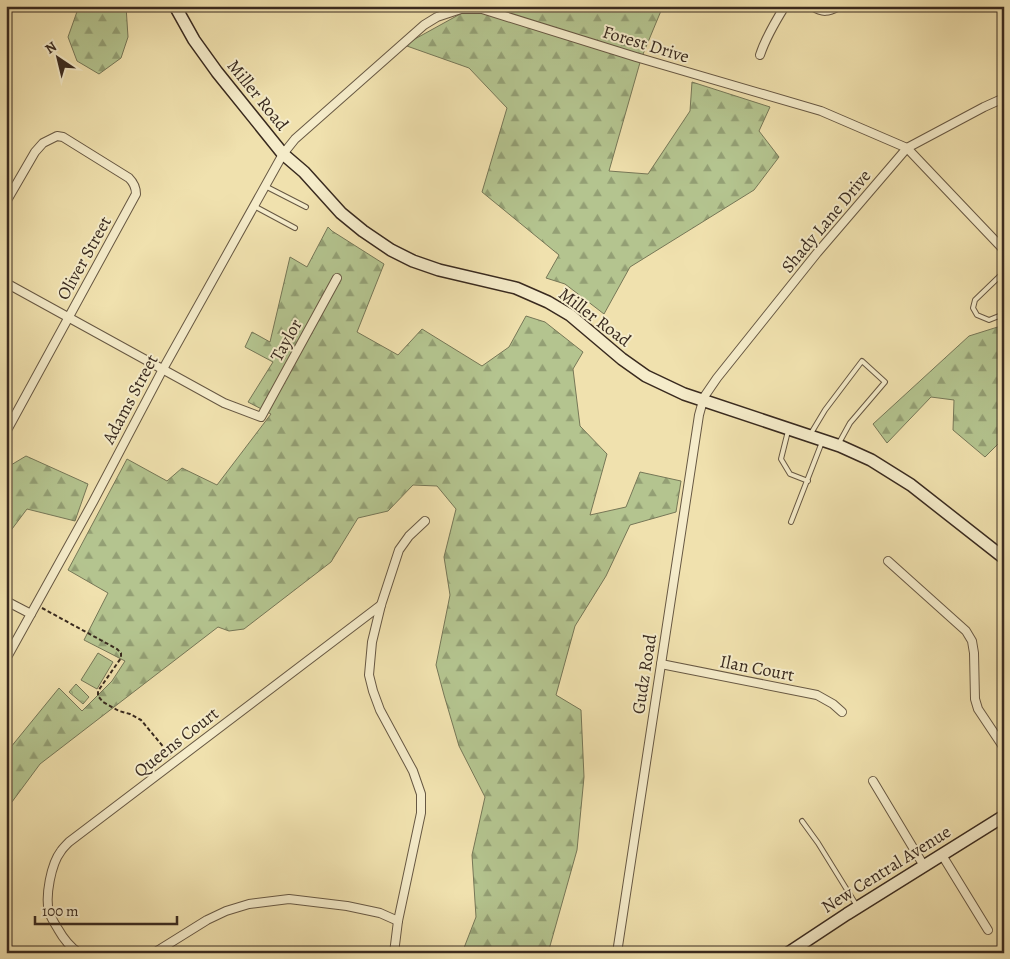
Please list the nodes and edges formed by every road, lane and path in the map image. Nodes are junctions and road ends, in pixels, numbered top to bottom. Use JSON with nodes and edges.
{"nodes":[{"id":1,"x":175,"y":6,"type":"edge"},
{"id":2,"x":785,"y":6,"type":"edge"},
{"id":3,"x":812,"y":6,"type":"edge"},
{"id":4,"x":838,"y":6,"type":"edge"},
{"id":5,"x":760,"y":55,"type":"dead end"},
{"id":6,"x":1004,"y":98,"type":"edge"},
{"id":7,"x":907,"y":148,"type":"junction"},
{"id":8,"x":283,"y":154,"type":"junction"},
{"id":9,"x":265,"y":186,"type":"junction"},
{"id":10,"x":6,"y":202,"type":"edge"},
{"id":11,"x":254,"y":206,"type":"junction"},
{"id":12,"x":306,"y":207,"type":"dead end"},
{"id":13,"x":295,"y":228,"type":"dead end"},
{"id":14,"x":1004,"y":250,"type":"edge"},
{"id":15,"x":1004,"y":272,"type":"edge"},
{"id":16,"x":337,"y":278,"type":"dead end"},
{"id":17,"x":6,"y":283,"type":"edge"},
{"id":18,"x":1004,"y":314,"type":"edge"},
{"id":19,"x":68,"y":317,"type":"junction"},
{"id":20,"x":162,"y":369,"type":"junction"},
{"id":21,"x":703,"y":401,"type":"junction"},
{"id":22,"x":789,"y":429,"type":"junction"},
{"id":23,"x":6,"y":432,"type":"edge"},
{"id":24,"x":809,"y":436,"type":"junction"},
{"id":25,"x":823,"y":440,"type":"junction"},
{"id":26,"x":838,"y":445,"type":"junction"},
{"id":27,"x":808,"y":481,"type":"junction"},
{"id":28,"x":425,"y":521,"type":"dead end"},
{"id":29,"x":791,"y":522,"type":"dead end"},
{"id":30,"x":1004,"y":558,"type":"edge"},
{"id":31,"x":888,"y":561,"type":"dead end"},
{"id":32,"x":6,"y":601,"type":"edge"},
{"id":33,"x":36,"y":605,"type":"junction"},
{"id":34,"x":381,"y":605,"type":"junction"},
{"id":35,"x":31,"y":614,"type":"junction"},
{"id":36,"x":6,"y":659,"type":"edge"},
{"id":37,"x":661,"y":664,"type":"junction"},
{"id":38,"x":842,"y":712,"type":"dead end"},
{"id":39,"x":1004,"y":748,"type":"edge"},
{"id":40,"x":176,"y":761,"type":"junction"},
{"id":41,"x":873,"y":781,"type":"dead end"},
{"id":42,"x":1004,"y":816,"type":"edge"},
{"id":43,"x":802,"y":821,"type":"dead end"},
{"id":44,"x":942,"y":855,"type":"junction"},
{"id":45,"x":924,"y":866,"type":"junction"},
{"id":46,"x":858,"y":908,"type":"junction"},
{"id":47,"x":398,"y":921,"type":"junction"},
{"id":48,"x":988,"y":930,"type":"dead end"},
{"id":49,"x":79,"y":953,"type":"edge"},
{"id":50,"x":154,"y":953,"type":"edge"},
{"id":51,"x":394,"y":953,"type":"edge"},
{"id":52,"x":617,"y":953,"type":"edge"},
{"id":53,"x":788,"y":953,"type":"edge"}],
"edges":[{"from":1,"to":8,"type":"street","name":"Miller Road"},
{"from":2,"to":5,"type":"street"},
{"from":3,"to":4,"type":"street"},
{"from":6,"to":7,"type":"street","name":"Shady Lane Drive"},
{"from":7,"to":8,"type":"street","name":"Forest Drive"},
{"from":7,"to":14,"type":"street","name":"Forest Drive"},
{"from":7,"to":21,"type":"street","name":"Shady Lane Drive"},
{"from":8,"to":9,"type":"street","name":"Adams Street"},
{"from":8,"to":21,"type":"street","name":"Miller Road"},
{"from":9,"to":11,"type":"street","name":"Adams Street"},
{"from":9,"to":12,"type":"lane"},
{"from":10,"to":19,"type":"street","name":"Oliver Street"},
{"from":11,"to":13,"type":"lane"},
{"from":11,"to":20,"type":"street","name":"Adams Street"},
{"from":15,"to":18,"type":"lane"},
{"from":16,"to":20,"type":"street","name":"Taylor"},
{"from":17,"to":19,"type":"street"},
{"from":19,"to":20,"type":"street"},
{"from":19,"to":23,"type":"street","name":"Oliver Street"},
{"from":20,"to":33,"type":"street","name":"Adams Street"},
{"from":21,"to":22,"type":"street","name":"Miller Road"},
{"from":21,"to":37,"type":"street","name":"Gudz Road"},
{"from":22,"to":24,"type":"street","name":"Miller Road"},
{"from":22,"to":27,"type":"lane"},
{"from":24,"to":25,"type":"street","name":"Miller Road"},
{"from":24,"to":26,"type":"lane"},
{"from":25,"to":26,"type":"street","name":"Miller Road"},
{"from":25,"to":27,"type":"lane"},
{"from":26,"to":30,"type":"street","name":"Miller Road"},
{"from":27,"to":29,"type":"lane"},
{"from":28,"to":34,"type":"street"},
{"from":31,"to":39,"type":"street"},
{"from":32,"to":35,"type":"street"},
{"from":33,"to":35,"type":"street","name":"Adams Street"},
{"from":33,"to":40,"type":"path"},
{"from":34,"to":40,"type":"street","name":"Queens Court"},
{"from":34,"to":47,"type":"street"},
{"from":35,"to":36,"type":"street","name":"Adams Street"},
{"from":37,"to":38,"type":"street","name":"Ilan Court"},
{"from":37,"to":52,"type":"street","name":"Gudz Road"},
{"from":40,"to":49,"type":"street","name":"Queens Court"},
{"from":41,"to":45,"type":"street"},
{"from":42,"to":44,"type":"street","name":"New Central Avenue"},
{"from":43,"to":46,"type":"lane"},
{"from":44,"to":45,"type":"street","name":"New Central Avenue"},
{"from":44,"to":48,"type":"street"},
{"from":45,"to":46,"type":"street","name":"New Central Avenue"},
{"from":46,"to":53,"type":"street","name":"New Central Avenue"},
{"from":47,"to":50,"type":"street"},
{"from":47,"to":51,"type":"street"}]}
